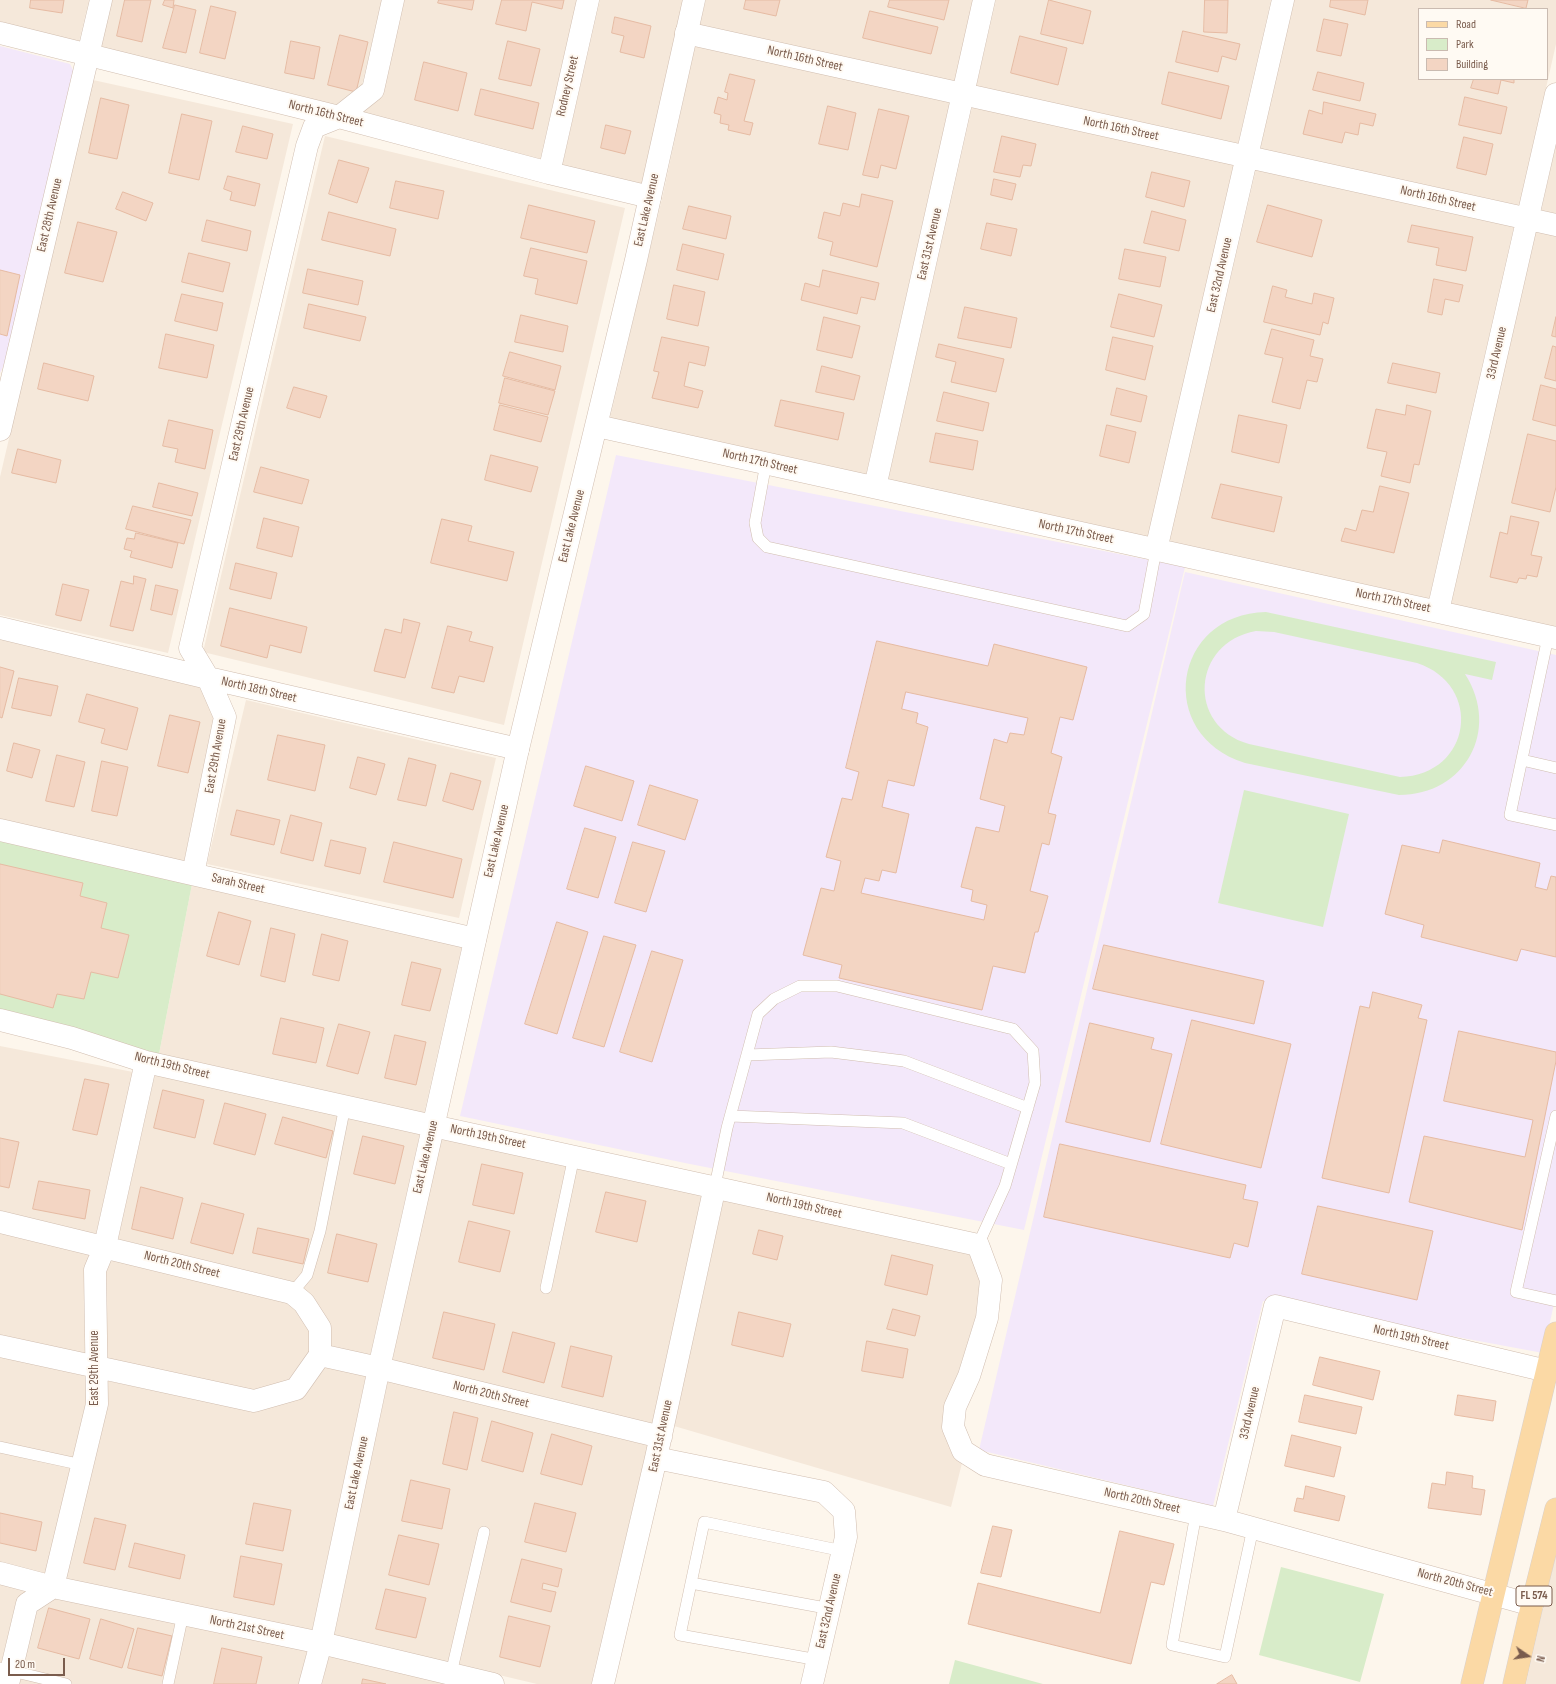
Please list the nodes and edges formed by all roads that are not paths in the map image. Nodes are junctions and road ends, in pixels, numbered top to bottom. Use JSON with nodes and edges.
{"nodes":[{"id":1,"x":100,"y":0,"type":"edge"},
{"id":2,"x":393,"y":0,"type":"edge"},
{"id":3,"x":588,"y":0,"type":"edge"},
{"id":4,"x":694,"y":0,"type":"edge"},
{"id":5,"x":984,"y":0,"type":"edge"},
{"id":6,"x":1283,"y":0,"type":"edge"},
{"id":7,"x":0,"y":33,"type":"edge"},
{"id":8,"x":686,"y":33,"type":"junction"},
{"id":9,"x":88,"y":54,"type":"junction"},
{"id":10,"x":1556,"y":94,"type":"edge"},
{"id":11,"x":963,"y":95,"type":"junction"},
{"id":12,"x":339,"y":117,"type":"junction"},
{"id":13,"x":1247,"y":157,"type":"junction"},
{"id":14,"x":549,"y":173,"type":"junction"},
{"id":15,"x":650,"y":197,"type":"junction"},
{"id":16,"x":1528,"y":219,"type":"junction"},
{"id":17,"x":1556,"y":225,"type":"edge"},
{"id":18,"x":597,"y":426,"type":"junction"},
{"id":19,"x":0,"y":430,"type":"edge"},
{"id":20,"x":766,"y":463,"type":"junction"},
{"id":21,"x":875,"y":487,"type":"junction"},
{"id":22,"x":1156,"y":550,"type":"junction"},
{"id":23,"x":1438,"y":611,"type":"junction"},
{"id":24,"x":0,"y":628,"type":"edge"},
{"id":25,"x":1552,"y":638,"type":"edge"},
{"id":26,"x":208,"y":678,"type":"junction"},
{"id":27,"x":518,"y":749,"type":"junction"},
{"id":28,"x":1522,"y":760,"type":"junction"},
{"id":29,"x":1556,"y":768,"type":"edge"},
{"id":30,"x":1556,"y":825,"type":"edge"},
{"id":31,"x":0,"y":830,"type":"edge"},
{"id":32,"x":193,"y":874,"type":"junction"},
{"id":33,"x":475,"y":939,"type":"junction"},
{"id":34,"x":0,"y":1020,"type":"edge"},
{"id":35,"x":747,"y":1055,"type":"junction"},
{"id":36,"x":146,"y":1062,"type":"junction"},
{"id":37,"x":345,"y":1106,"type":"junction"},
{"id":38,"x":1028,"y":1108,"type":"junction"},
{"id":39,"x":731,"y":1116,"type":"junction"},
{"id":40,"x":1556,"y":1116,"type":"edge"},
{"id":41,"x":433,"y":1126,"type":"junction"},
{"id":42,"x":574,"y":1156,"type":"junction"},
{"id":43,"x":1011,"y":1164,"type":"junction"},
{"id":44,"x":715,"y":1186,"type":"junction"},
{"id":45,"x":0,"y":1222,"type":"edge"},
{"id":46,"x":978,"y":1245,"type":"junction"},
{"id":47,"x":105,"y":1246,"type":"junction"},
{"id":48,"x":546,"y":1288,"type":"dead end"},
{"id":49,"x":292,"y":1292,"type":"junction"},
{"id":50,"x":1556,"y":1301,"type":"edge"},
{"id":51,"x":1275,"y":1306,"type":"joint"},
{"id":52,"x":1556,"y":1333,"type":"edge"},
{"id":53,"x":0,"y":1346,"type":"edge"},
{"id":54,"x":320,"y":1356,"type":"junction"},
{"id":55,"x":96,"y":1368,"type":"junction"},
{"id":56,"x":379,"y":1368,"type":"junction"},
{"id":57,"x":1552,"y":1373,"type":"edge"},
{"id":58,"x":661,"y":1437,"type":"junction"},
{"id":59,"x":0,"y":1447,"type":"edge"},
{"id":60,"x":656,"y":1458,"type":"junction"},
{"id":61,"x":82,"y":1465,"type":"junction"},
{"id":62,"x":1556,"y":1509,"type":"edge"},
{"id":63,"x":1196,"y":1514,"type":"junction"},
{"id":64,"x":1224,"y":1520,"type":"junction"},
{"id":65,"x":1253,"y":1528,"type":"junction"},
{"id":66,"x":484,"y":1532,"type":"dead end"},
{"id":67,"x":845,"y":1544,"type":"junction"},
{"id":68,"x":0,"y":1574,"type":"edge"},
{"id":69,"x":691,"y":1583,"type":"junction"},
{"id":70,"x":53,"y":1587,"type":"junction"},
{"id":71,"x":1494,"y":1594,"type":"junction"},
{"id":72,"x":1532,"y":1604,"type":"junction"},
{"id":73,"x":831,"y":1608,"type":"junction"},
{"id":74,"x":182,"y":1614,"type":"junction"},
{"id":75,"x":321,"y":1643,"type":"junction"},
{"id":76,"x":818,"y":1660,"type":"junction"},
{"id":77,"x":6,"y":1674,"type":"edge"},
{"id":78,"x":450,"y":1679,"type":"edge"},
{"id":79,"x":66,"y":1684,"type":"edge"},
{"id":80,"x":168,"y":1684,"type":"edge"},
{"id":81,"x":310,"y":1684,"type":"edge"},
{"id":82,"x":493,"y":1684,"type":"edge"},
{"id":83,"x":603,"y":1684,"type":"edge"},
{"id":84,"x":812,"y":1684,"type":"edge"},
{"id":85,"x":1472,"y":1684,"type":"edge"},
{"id":86,"x":1514,"y":1684,"type":"edge"}],
"edges":[{"from":1,"to":9,"type":"street","name":"East 28th Avenue"},
{"from":2,"to":12,"type":"street","name":"East 29th Avenue"},
{"from":3,"to":14,"type":"street","name":"Rodney Street"},
{"from":4,"to":8,"type":"street","name":"East Lake Avenue"},
{"from":5,"to":11,"type":"street","name":"East 31st Avenue"},
{"from":6,"to":13,"type":"street","name":"East 32nd Avenue"},
{"from":7,"to":9,"type":"street","name":"North 16th Street"},
{"from":8,"to":11,"type":"street","name":"North 16th Street"},
{"from":8,"to":15,"type":"street","name":"East Lake Avenue"},
{"from":9,"to":12,"type":"street","name":"North 16th Street"},
{"from":9,"to":19,"type":"street","name":"East 28th Avenue"},
{"from":10,"to":16,"type":"street","name":"33rd Avenue"},
{"from":11,"to":13,"type":"street","name":"North 16th Street"},
{"from":11,"to":21,"type":"street","name":"East 31st Avenue"},
{"from":12,"to":14,"type":"street","name":"North 16th Street"},
{"from":12,"to":26,"type":"street","name":"East 29th Avenue"},
{"from":13,"to":16,"type":"street","name":"North 16th Street"},
{"from":13,"to":22,"type":"street","name":"East 32nd Avenue"},
{"from":14,"to":15,"type":"street","name":"North 16th Street"},
{"from":15,"to":18,"type":"street","name":"East Lake Avenue"},
{"from":16,"to":17,"type":"street","name":"North 16th Street"},
{"from":16,"to":23,"type":"street","name":"33rd Avenue"},
{"from":18,"to":20,"type":"street","name":"North 17th Street"},
{"from":18,"to":27,"type":"street","name":"East Lake Avenue"},
{"from":20,"to":21,"type":"street","name":"North 17th Street"},
{"from":20,"to":22,"type":"lane"},
{"from":21,"to":22,"type":"street","name":"North 17th Street"},
{"from":22,"to":23,"type":"street","name":"North 17th Street"},
{"from":23,"to":25,"type":"street","name":"North 17th Street"},
{"from":24,"to":26,"type":"street","name":"North 18th Street"},
{"from":25,"to":28,"type":"lane"},
{"from":26,"to":27,"type":"street","name":"North 18th Street"},
{"from":26,"to":32,"type":"street","name":"East 29th Avenue"},
{"from":27,"to":33,"type":"street","name":"East Lake Avenue"},
{"from":28,"to":29,"type":"lane"},
{"from":28,"to":30,"type":"lane"},
{"from":31,"to":32,"type":"street","name":"Sarah Street"},
{"from":32,"to":33,"type":"street","name":"Sarah Street"},
{"from":33,"to":41,"type":"street","name":"East Lake Avenue"},
{"from":34,"to":36,"type":"street","name":"North 19th Street"},
{"from":35,"to":38,"type":"lane"},
{"from":35,"to":38,"type":"lane"},
{"from":35,"to":39,"type":"lane"},
{"from":36,"to":37,"type":"street","name":"North 19th Street"},
{"from":36,"to":47,"type":"street","name":"East 29th Avenue"},
{"from":37,"to":41,"type":"street","name":"North 19th Street"},
{"from":37,"to":49,"type":"lane"},
{"from":38,"to":43,"type":"lane"},
{"from":39,"to":43,"type":"lane"},
{"from":39,"to":44,"type":"lane"},
{"from":40,"to":50,"type":"lane"},
{"from":41,"to":42,"type":"street","name":"North 19th Street"},
{"from":41,"to":56,"type":"street","name":"East Lake Avenue"},
{"from":42,"to":44,"type":"street","name":"North 19th Street"},
{"from":42,"to":48,"type":"lane"},
{"from":43,"to":46,"type":"lane"},
{"from":44,"to":46,"type":"street","name":"North 19th Street"},
{"from":44,"to":58,"type":"street","name":"East 31st Avenue"},
{"from":45,"to":47,"type":"street","name":"North 20th Street"},
{"from":46,"to":63,"type":"street","name":"North 20th Street"},
{"from":47,"to":49,"type":"street","name":"North 20th Street"},
{"from":47,"to":55,"type":"street","name":"East 29th Avenue"},
{"from":49,"to":54,"type":"street"},
{"from":51,"to":57,"type":"street","name":"North 19th Street"},
{"from":51,"to":64,"type":"street","name":"33rd Avenue"},
{"from":52,"to":57,"type":"main road","number":"FL 574"},
{"from":53,"to":55,"type":"street"},
{"from":54,"to":55,"type":"street"},
{"from":54,"to":56,"type":"street","name":"North 20th Street"},
{"from":55,"to":61,"type":"street","name":"East 29th Avenue"},
{"from":56,"to":58,"type":"street","name":"North 20th Street"},
{"from":56,"to":75,"type":"street","name":"East Lake Avenue"},
{"from":57,"to":71,"type":"main road","number":"FL 574"},
{"from":58,"to":60,"type":"street","name":"East 31st Avenue"},
{"from":59,"to":61,"type":"lane"},
{"from":60,"to":67,"type":"street"},
{"from":60,"to":83,"type":"street","name":"East 31st Avenue"},
{"from":61,"to":70,"type":"street","name":"East 29th Avenue"},
{"from":62,"to":72,"type":"main road","number":"FL 574"},
{"from":63,"to":64,"type":"street","name":"North 20th Street"},
{"from":63,"to":65,"type":"lane"},
{"from":64,"to":65,"type":"street","name":"North 20th Street"},
{"from":65,"to":71,"type":"street","name":"North 20th Street"},
{"from":66,"to":78,"type":"lane"},
{"from":67,"to":69,"type":"lane"},
{"from":67,"to":73,"type":"street","name":"East 32nd Avenue"},
{"from":68,"to":70,"type":"street","name":"North 21st Street"},
{"from":69,"to":73,"type":"lane"},
{"from":69,"to":76,"type":"lane"},
{"from":70,"to":74,"type":"street","name":"North 21st Street"},
{"from":70,"to":77,"type":"street"},
{"from":71,"to":72,"type":"street","name":"North 20th Street"},
{"from":71,"to":85,"type":"main road","number":"FL 574"},
{"from":72,"to":86,"type":"main road","number":"FL 574"},
{"from":73,"to":76,"type":"street","name":"East 32nd Avenue"},
{"from":74,"to":75,"type":"street","name":"North 21st Street"},
{"from":74,"to":80,"type":"lane"},
{"from":75,"to":78,"type":"street","name":"North 21st Street"},
{"from":75,"to":81,"type":"street","name":"East Lake Avenue"},
{"from":76,"to":84,"type":"street","name":"East 32nd Avenue"},
{"from":77,"to":79,"type":"lane"},
{"from":78,"to":82,"type":"street","name":"North 21st Street"}]}
